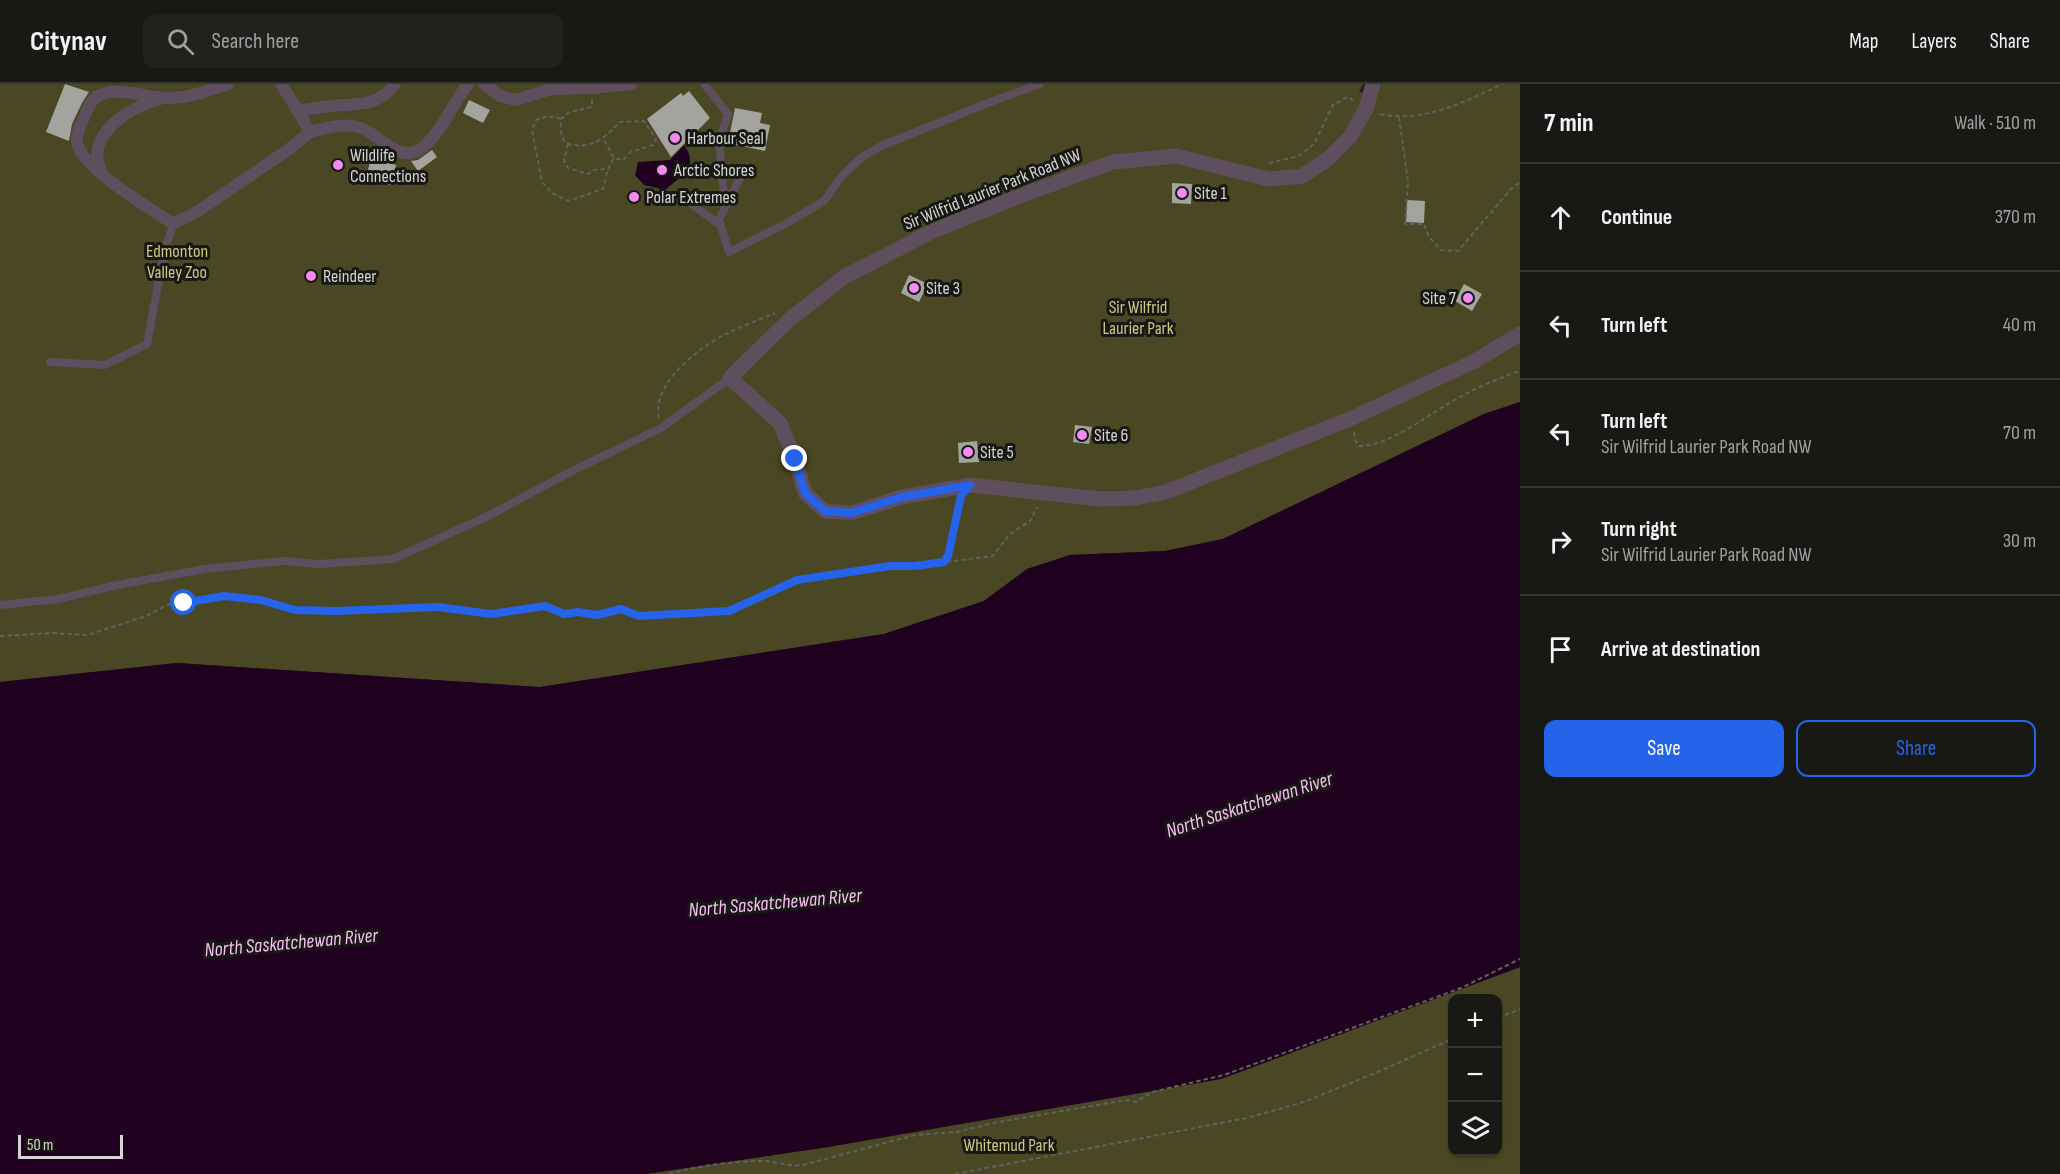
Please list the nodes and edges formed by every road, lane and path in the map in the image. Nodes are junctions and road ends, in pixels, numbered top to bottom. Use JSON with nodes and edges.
{"nodes":[{"id":1,"x":228,"y":84,"type":"edge"},
{"id":2,"x":281,"y":84,"type":"edge"},
{"id":3,"x":395,"y":84,"type":"edge"},
{"id":4,"x":468,"y":84,"type":"edge"},
{"id":5,"x":484,"y":84,"type":"edge"},
{"id":6,"x":631,"y":84,"type":"edge"},
{"id":7,"x":704,"y":84,"type":"edge"},
{"id":8,"x":1040,"y":84,"type":"edge"},
{"id":9,"x":1373,"y":84,"type":"edge"},
{"id":10,"x":1503,"y":84,"type":"edge"},
{"id":11,"x":593,"y":86,"type":"edge"},
{"id":12,"x":166,"y":98,"type":"junction"},
{"id":13,"x":1366,"y":109,"type":"junction"},
{"id":14,"x":298,"y":111,"type":"junction"},
{"id":15,"x":1399,"y":117,"type":"junction"},
{"id":16,"x":561,"y":119,"type":"junction"},
{"id":17,"x":310,"y":132,"type":"junction"},
{"id":18,"x":603,"y":138,"type":"junction"},
{"id":19,"x":568,"y":144,"type":"junction"},
{"id":20,"x":614,"y":158,"type":"junction"},
{"id":21,"x":1264,"y":164,"type":"dead end"},
{"id":22,"x":608,"y":169,"type":"junction"},
{"id":23,"x":742,"y":174,"type":"dead end"},
{"id":24,"x":106,"y":178,"type":"junction"},
{"id":25,"x":1520,"y":182,"type":"edge"},
{"id":26,"x":690,"y":202,"type":"dead end"},
{"id":27,"x":725,"y":207,"type":"junction"},
{"id":28,"x":173,"y":224,"type":"junction"},
{"id":29,"x":721,"y":225,"type":"junction"},
{"id":30,"x":775,"y":313,"type":"dead end"},
{"id":31,"x":1520,"y":334,"type":"edge"},
{"id":32,"x":50,"y":362,"type":"dead end"},
{"id":33,"x":730,"y":378,"type":"junction"},
{"id":34,"x":661,"y":428,"type":"junction"},
{"id":35,"x":970,"y":485,"type":"junction"},
{"id":36,"x":1037,"y":506,"type":"dead end"},
{"id":37,"x":944,"y":562,"type":"junction"},
{"id":38,"x":0,"y":605,"type":"edge"},
{"id":39,"x":0,"y":636,"type":"edge"},
{"id":40,"x":1520,"y":959,"type":"edge"},
{"id":41,"x":1520,"y":1009,"type":"edge"},
{"id":42,"x":1502,"y":1016,"type":"edge"},
{"id":43,"x":1448,"y":1041,"type":"edge"},
{"id":44,"x":669,"y":1174,"type":"edge"},
{"id":45,"x":955,"y":1174,"type":"edge"}],
"edges":[{"from":1,"to":12,"type":"street"},
{"from":2,"to":14,"type":"street"},
{"from":3,"to":14,"type":"street"},
{"from":4,"to":17,"type":"street"},
{"from":5,"to":11,"type":"street"},
{"from":6,"to":11,"type":"street"},
{"from":7,"to":27,"type":"lane"},
{"from":8,"to":29,"type":"lane"},
{"from":9,"to":13,"type":"street","name":"Sir Wilfrid Laurier Park Road NW"},
{"from":10,"to":15,"type":"path"},
{"from":11,"to":16,"type":"path"},
{"from":12,"to":24,"type":"street"},
{"from":12,"to":24,"type":"street"},
{"from":13,"to":15,"type":"path"},
{"from":13,"to":21,"type":"path"},
{"from":13,"to":33,"type":"street","name":"Sir Wilfrid Laurier Park Road NW"},
{"from":14,"to":17,"type":"street"},
{"from":15,"to":25,"type":"path"},
{"from":16,"to":19,"type":"path"},
{"from":16,"to":22,"type":"path"},
{"from":17,"to":28,"type":"street"},
{"from":18,"to":19,"type":"path"},
{"from":18,"to":20,"type":"path"},
{"from":18,"to":20,"type":"path"},
{"from":19,"to":22,"type":"path"},
{"from":20,"to":22,"type":"path"},
{"from":23,"to":27,"type":"lane"},
{"from":24,"to":28,"type":"street"},
{"from":26,"to":29,"type":"lane"},
{"from":27,"to":29,"type":"lane"},
{"from":28,"to":32,"type":"lane"},
{"from":30,"to":34,"type":"path"},
{"from":31,"to":35,"type":"street"},
{"from":33,"to":34,"type":"lane"},
{"from":33,"to":35,"type":"street"},
{"from":34,"to":38,"type":"lane"},
{"from":35,"to":37,"type":"path"},
{"from":36,"to":37,"type":"path"},
{"from":37,"to":39,"type":"path"},
{"from":40,"to":44,"type":"path"},
{"from":41,"to":42,"type":"path"},
{"from":43,"to":45,"type":"path"}]}
